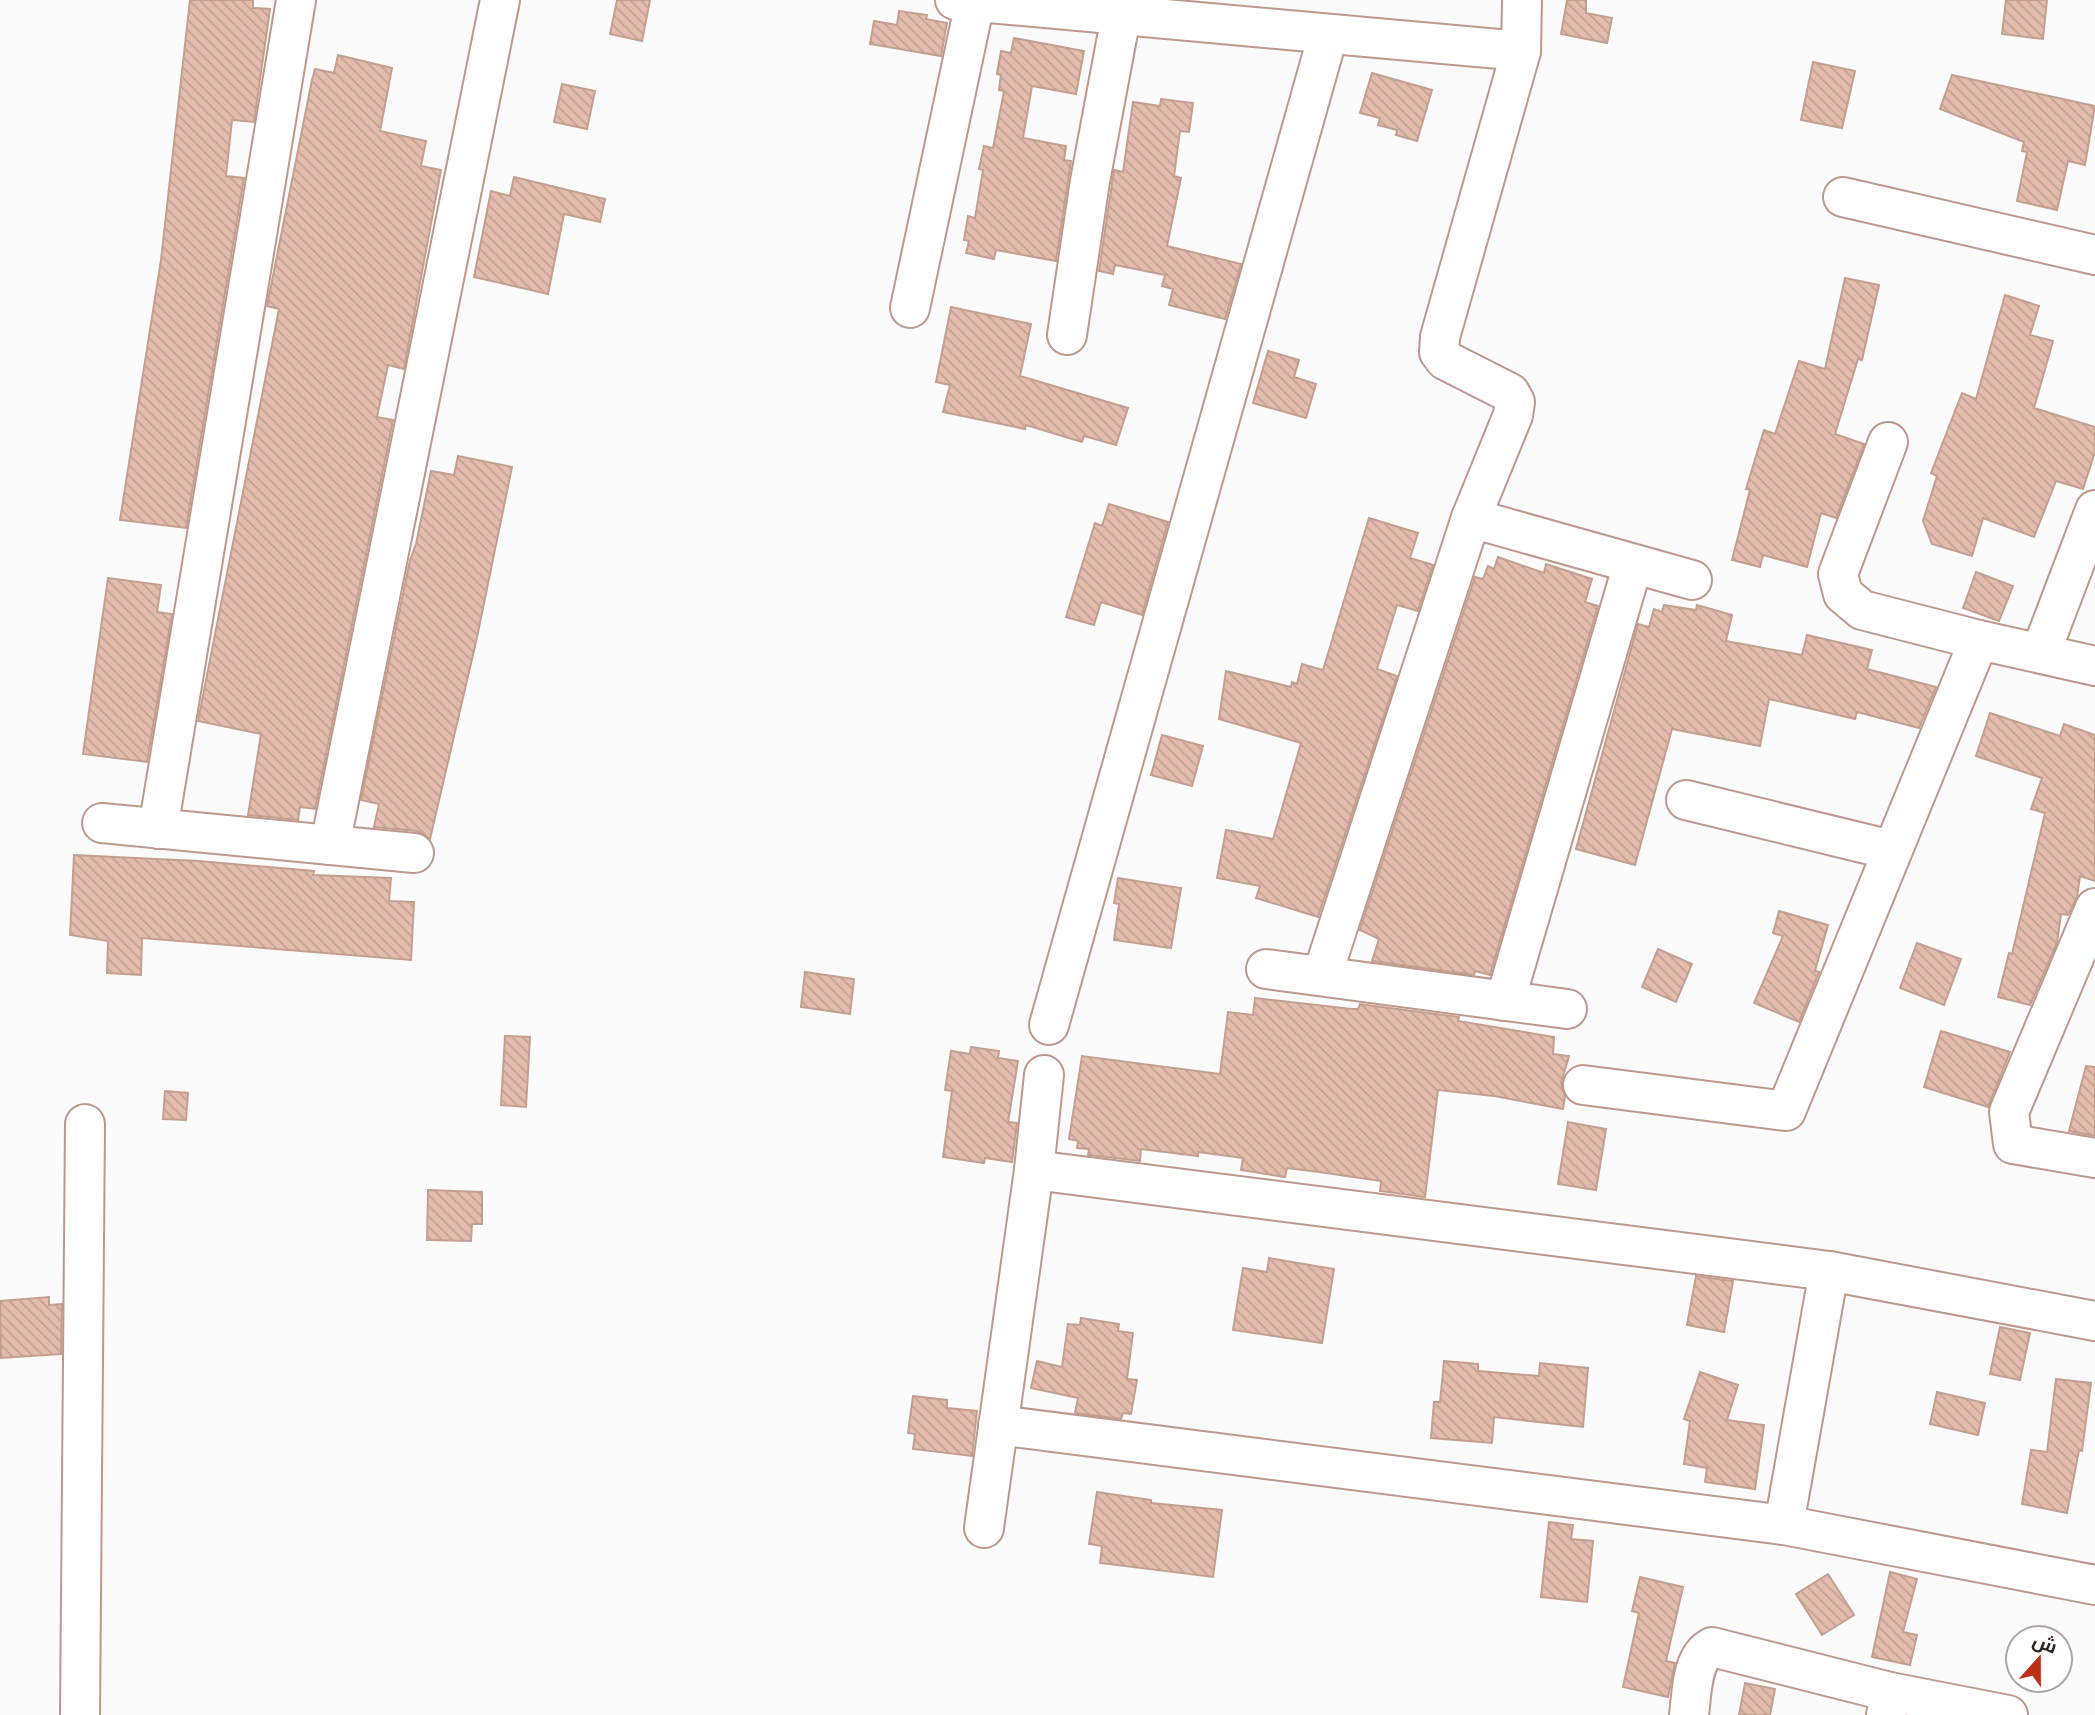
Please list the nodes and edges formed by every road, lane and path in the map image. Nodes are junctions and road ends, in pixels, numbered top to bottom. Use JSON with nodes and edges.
{"nodes":[{"id":1,"x":296,"y":0,"type":"edge"},
{"id":2,"x":500,"y":0,"type":"edge"},
{"id":3,"x":1522,"y":0,"type":"edge"},
{"id":4,"x":965,"y":1,"type":"edge"},
{"id":5,"x":1121,"y":16,"type":"junction"},
{"id":6,"x":1328,"y":34,"type":"junction"},
{"id":7,"x":1521,"y":51,"type":"junction"},
{"id":8,"x":1843,"y":197,"type":"dead end"},
{"id":9,"x":2095,"y":255,"type":"edge"},
{"id":10,"x":910,"y":308,"type":"dead end"},
{"id":11,"x":1067,"y":335,"type":"dead end"},
{"id":12,"x":1888,"y":442,"type":"dead end"},
{"id":13,"x":2095,"y":510,"type":"edge"},
{"id":14,"x":1471,"y":518,"type":"junction"},
{"id":15,"x":1633,"y":564,"type":"junction"},
{"id":16,"x":1692,"y":580,"type":"dead end"},
{"id":17,"x":1979,"y":640,"type":"junction"},
{"id":18,"x":2041,"y":652,"type":"junction"},
{"id":19,"x":2095,"y":666,"type":"edge"},
{"id":20,"x":1686,"y":800,"type":"dead end"},
{"id":21,"x":102,"y":823,"type":"dead end"},
{"id":22,"x":159,"y":829,"type":"junction"},
{"id":23,"x":330,"y":845,"type":"junction"},
{"id":24,"x":1891,"y":850,"type":"junction"},
{"id":25,"x":414,"y":853,"type":"dead end"},
{"id":26,"x":2095,"y":908,"type":"edge"},
{"id":27,"x":1266,"y":969,"type":"dead end"},
{"id":28,"x":1322,"y":976,"type":"junction"},
{"id":29,"x":1505,"y":1001,"type":"junction"},
{"id":30,"x":1567,"y":1009,"type":"dead end"},
{"id":31,"x":1049,"y":1025,"type":"dead end"},
{"id":32,"x":1044,"y":1075,"type":"dead end"},
{"id":33,"x":1583,"y":1085,"type":"dead end"},
{"id":34,"x":85,"y":1124,"type":"dead end"},
{"id":35,"x":2095,"y":1158,"type":"edge"},
{"id":36,"x":1034,"y":1170,"type":"junction"},
{"id":37,"x":1829,"y":1270,"type":"junction"},
{"id":38,"x":2095,"y":1321,"type":"edge"},
{"id":39,"x":998,"y":1425,"type":"junction"},
{"id":40,"x":1784,"y":1525,"type":"junction"},
{"id":41,"x":984,"y":1528,"type":"dead end"},
{"id":42,"x":2095,"y":1586,"type":"edge"},
{"id":43,"x":1888,"y":1704,"type":"edge"},
{"id":44,"x":80,"y":1715,"type":"edge"},
{"id":45,"x":1689,"y":1715,"type":"edge"},
{"id":46,"x":2008,"y":1715,"type":"edge"}],
"edges":[{"from":1,"to":22,"type":"street"},
{"from":2,"to":23,"type":"street"},
{"from":3,"to":7,"type":"street"},
{"from":4,"to":5,"type":"street"},
{"from":4,"to":10,"type":"street"},
{"from":5,"to":6,"type":"street"},
{"from":5,"to":11,"type":"street"},
{"from":6,"to":7,"type":"street"},
{"from":6,"to":31,"type":"street"},
{"from":7,"to":14,"type":"street"},
{"from":8,"to":9,"type":"street"},
{"from":12,"to":17,"type":"street"},
{"from":13,"to":18,"type":"street"},
{"from":14,"to":15,"type":"street"},
{"from":14,"to":28,"type":"street"},
{"from":15,"to":16,"type":"street"},
{"from":15,"to":29,"type":"street"},
{"from":17,"to":18,"type":"street"},
{"from":17,"to":24,"type":"street"},
{"from":18,"to":19,"type":"street"},
{"from":20,"to":24,"type":"street"},
{"from":21,"to":22,"type":"street"},
{"from":22,"to":23,"type":"street"},
{"from":23,"to":25,"type":"street"},
{"from":24,"to":33,"type":"street"},
{"from":26,"to":35,"type":"street"},
{"from":27,"to":28,"type":"street"},
{"from":28,"to":29,"type":"street"},
{"from":29,"to":30,"type":"street"},
{"from":32,"to":36,"type":"street"},
{"from":34,"to":44,"type":"street"},
{"from":36,"to":37,"type":"street"},
{"from":36,"to":39,"type":"street"},
{"from":37,"to":38,"type":"street"},
{"from":37,"to":40,"type":"street"},
{"from":39,"to":40,"type":"street"},
{"from":39,"to":41,"type":"street"},
{"from":40,"to":42,"type":"street"},
{"from":43,"to":45,"type":"street"},
{"from":43,"to":46,"type":"street"}]}
